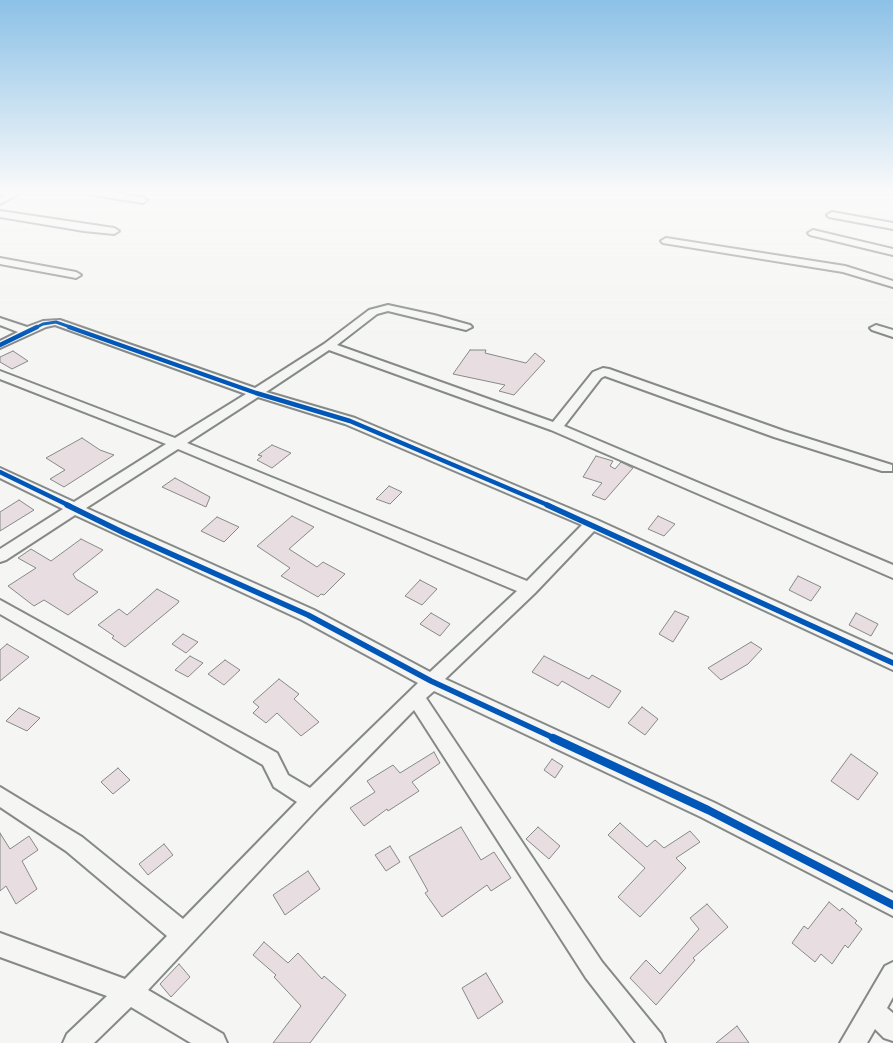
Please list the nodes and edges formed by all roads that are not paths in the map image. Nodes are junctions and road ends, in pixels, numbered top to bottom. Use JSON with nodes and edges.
{"nodes":[{"id":1,"x":841,"y":240,"type":"edge"},
{"id":2,"x":666,"y":241,"type":"dead end"},
{"id":3,"x":893,"y":252,"type":"edge"},
{"id":4,"x":0,"y":261,"type":"edge"},
{"id":5,"x":76,"y":275,"type":"dead end"},
{"id":6,"x":893,"y":284,"type":"edge"},
{"id":7,"x":0,"y":321,"type":"edge"},
{"id":8,"x":466,"y":327,"type":"dead end"},
{"id":9,"x":876,"y":328,"type":"dead end"},
{"id":10,"x":27,"y":331,"type":"junction"},
{"id":11,"x":893,"y":334,"type":"edge"},
{"id":12,"x":0,"y":345,"type":"edge"},
{"id":13,"x":328,"y":346,"type":"junction"},
{"id":14,"x":0,"y":375,"type":"edge"},
{"id":15,"x":256,"y":393,"type":"junction"},
{"id":16,"x":556,"y":427,"type":"junction"},
{"id":17,"x":175,"y":443,"type":"junction"},
{"id":18,"x":887,"y":468,"type":"dead end"},
{"id":19,"x":0,"y":472,"type":"edge"},
{"id":20,"x":73,"y":508,"type":"junction"},
{"id":21,"x":592,"y":524,"type":"junction"},
{"id":22,"x":0,"y":556,"type":"edge"},
{"id":23,"x":893,"y":572,"type":"edge"},
{"id":24,"x":529,"y":589,"type":"junction"},
{"id":25,"x":0,"y":606,"type":"edge"},
{"id":26,"x":893,"y":663,"type":"edge"},
{"id":27,"x":431,"y":681,"type":"junction"},
{"id":28,"x":415,"y":697,"type":"junction"},
{"id":29,"x":0,"y":796,"type":"edge"},
{"id":30,"x":312,"y":800,"type":"junction"},
{"id":31,"x":893,"y":904,"type":"edge"},
{"id":32,"x":183,"y":934,"type":"junction"},
{"id":33,"x":0,"y":945,"type":"edge"},
{"id":34,"x":893,"y":974,"type":"edge"},
{"id":35,"x":129,"y":992,"type":"junction"},
{"id":36,"x":872,"y":1011,"type":"junction"},
{"id":37,"x":893,"y":1030,"type":"edge"},
{"id":38,"x":76,"y":1043,"type":"edge"},
{"id":39,"x":214,"y":1043,"type":"edge"},
{"id":40,"x":652,"y":1043,"type":"edge"},
{"id":41,"x":853,"y":1043,"type":"edge"}],
"edges":[{"from":1,"to":3,"type":"street"},
{"from":2,"to":6,"type":"street"},
{"from":4,"to":5,"type":"street"},
{"from":7,"to":10,"type":"street"},
{"from":8,"to":13,"type":"street"},
{"from":9,"to":11,"type":"street"},
{"from":10,"to":12,"type":"street"},
{"from":10,"to":15,"type":"street"},
{"from":13,"to":15,"type":"street"},
{"from":13,"to":16,"type":"street"},
{"from":14,"to":17,"type":"street"},
{"from":15,"to":17,"type":"street"},
{"from":15,"to":21,"type":"street"},
{"from":16,"to":18,"type":"street"},
{"from":16,"to":23,"type":"street"},
{"from":17,"to":20,"type":"street"},
{"from":17,"to":24,"type":"street"},
{"from":19,"to":20,"type":"street"},
{"from":20,"to":22,"type":"street"},
{"from":20,"to":27,"type":"street"},
{"from":21,"to":24,"type":"street"},
{"from":21,"to":26,"type":"street"},
{"from":24,"to":27,"type":"street"},
{"from":25,"to":30,"type":"street"},
{"from":27,"to":28,"type":"street"},
{"from":27,"to":31,"type":"street"},
{"from":28,"to":30,"type":"street"},
{"from":28,"to":40,"type":"street"},
{"from":29,"to":32,"type":"street"},
{"from":30,"to":32,"type":"street"},
{"from":32,"to":35,"type":"street"},
{"from":33,"to":35,"type":"street"},
{"from":34,"to":36,"type":"street"},
{"from":35,"to":38,"type":"street"},
{"from":35,"to":39,"type":"street"},
{"from":36,"to":37,"type":"street"},
{"from":36,"to":41,"type":"street"}]}
